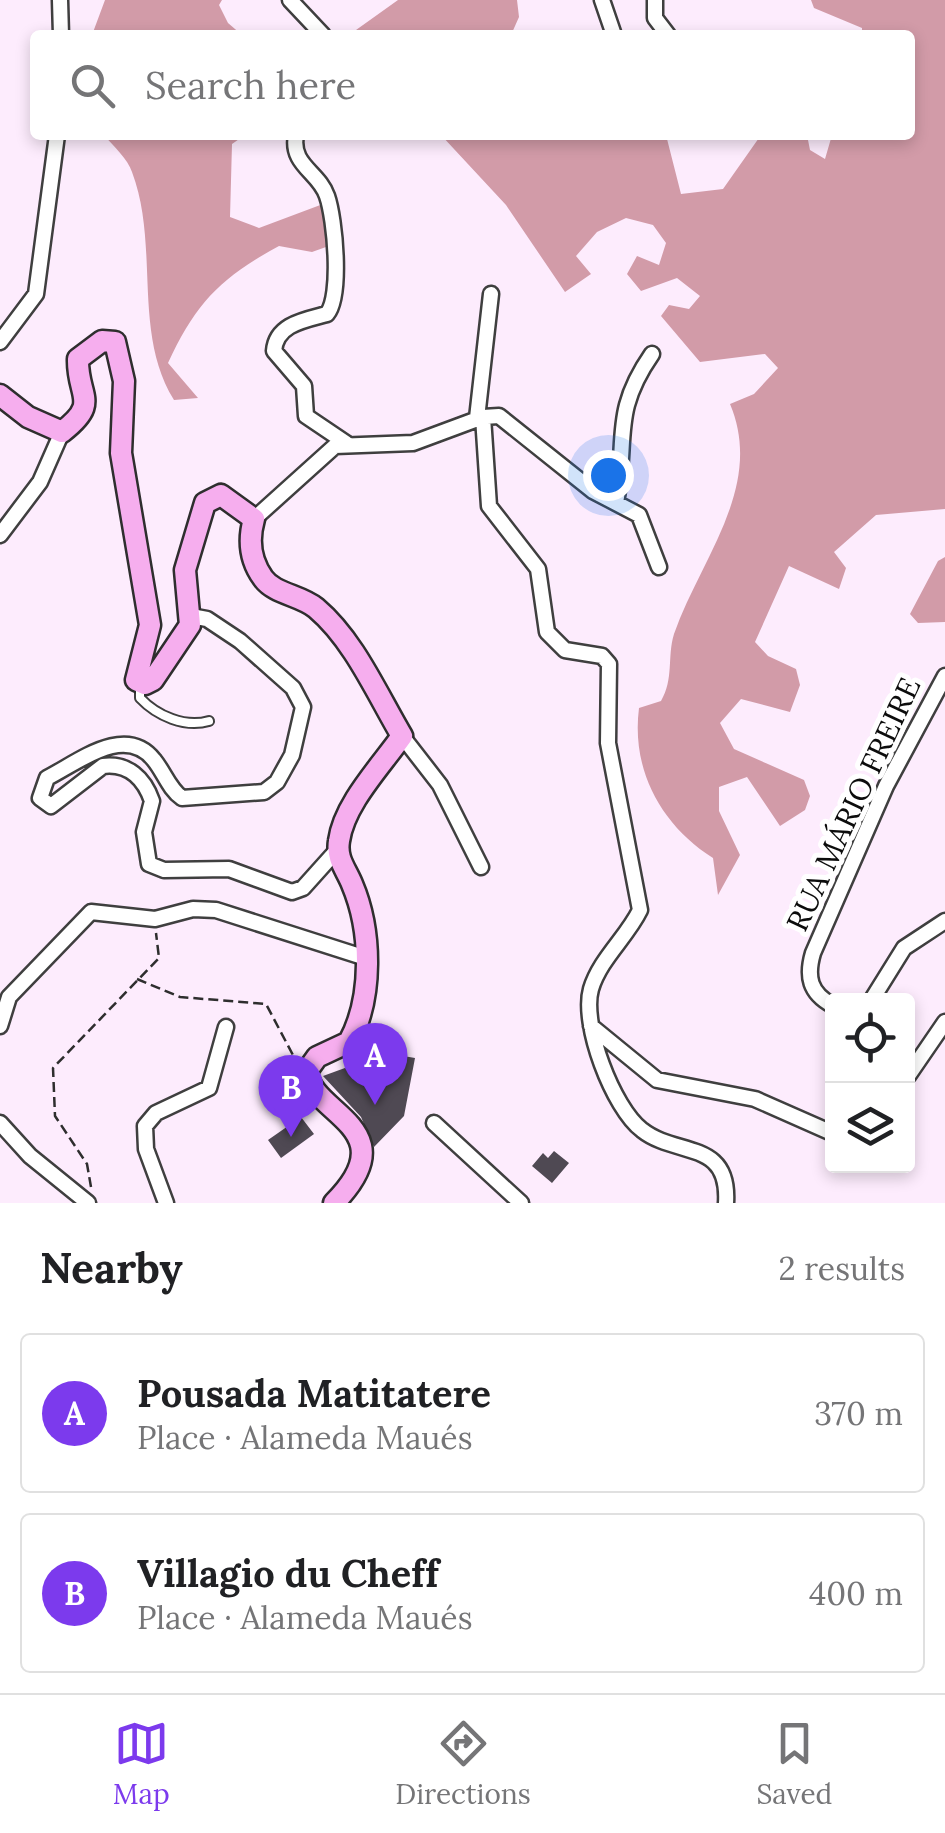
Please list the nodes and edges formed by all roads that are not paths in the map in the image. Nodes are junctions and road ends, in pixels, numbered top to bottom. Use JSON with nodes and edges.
{"nodes":[{"id":1,"x":60,"y":0,"type":"edge"},
{"id":2,"x":290,"y":0,"type":"edge"},
{"id":3,"x":602,"y":0,"type":"edge"},
{"id":4,"x":655,"y":0,"type":"edge"},
{"id":5,"x":61,"y":30,"type":"edge"},
{"id":6,"x":318,"y":30,"type":"edge"},
{"id":7,"x":612,"y":30,"type":"edge"},
{"id":8,"x":664,"y":30,"type":"edge"},
{"id":9,"x":56,"y":140,"type":"edge"},
{"id":10,"x":297,"y":140,"type":"edge"},
{"id":11,"x":491,"y":294,"type":"dead end"},
{"id":12,"x":0,"y":342,"type":"edge"},
{"id":13,"x":652,"y":354,"type":"dead end"},
{"id":14,"x":0,"y":395,"type":"edge"},
{"id":15,"x":480,"y":418,"type":"junction"},
{"id":16,"x":62,"y":432,"type":"junction"},
{"id":17,"x":346,"y":442,"type":"junction"},
{"id":18,"x":616,"y":503,"type":"junction"},
{"id":19,"x":254,"y":519,"type":"junction"},
{"id":20,"x":0,"y":535,"type":"edge"},
{"id":21,"x":660,"y":568,"type":"dead end"},
{"id":22,"x":191,"y":616,"type":"junction"},
{"id":23,"x":945,"y":676,"type":"edge"},
{"id":24,"x":138,"y":679,"type":"junction"},
{"id":25,"x":208,"y":721,"type":"dead end"},
{"id":26,"x":402,"y":736,"type":"junction"},
{"id":27,"x":338,"y":849,"type":"junction"},
{"id":28,"x":481,"y":867,"type":"dead end"},
{"id":29,"x":945,"y":921,"type":"edge"},
{"id":30,"x":366,"y":958,"type":"junction"},
{"id":31,"x":875,"y":993,"type":"edge"},
{"id":32,"x":825,"y":1000,"type":"edge"},
{"id":33,"x":945,"y":1022,"type":"edge"},
{"id":34,"x":590,"y":1025,"type":"junction"},
{"id":35,"x":0,"y":1026,"type":"edge"},
{"id":36,"x":226,"y":1026,"type":"dead end"},
{"id":37,"x":915,"y":1066,"type":"edge"},
{"id":38,"x":0,"y":1123,"type":"edge"},
{"id":39,"x":434,"y":1123,"type":"dead end"},
{"id":40,"x":825,"y":1130,"type":"edge"},
{"id":41,"x":91,"y":1203,"type":"edge"},
{"id":42,"x":166,"y":1203,"type":"edge"},
{"id":43,"x":334,"y":1203,"type":"edge"},
{"id":44,"x":521,"y":1203,"type":"edge"},
{"id":45,"x":726,"y":1203,"type":"edge"}],
"edges":[{"from":1,"to":5,"type":"street"},
{"from":2,"to":6,"type":"street"},
{"from":3,"to":7,"type":"street"},
{"from":4,"to":8,"type":"street"},
{"from":9,"to":12,"type":"street"},
{"from":10,"to":17,"type":"street"},
{"from":11,"to":15,"type":"street"},
{"from":13,"to":18,"type":"street"},
{"from":14,"to":16,"type":"street"},
{"from":15,"to":17,"type":"street"},
{"from":15,"to":18,"type":"street"},
{"from":15,"to":34,"type":"street"},
{"from":16,"to":20,"type":"street"},
{"from":16,"to":24,"type":"street"},
{"from":17,"to":19,"type":"street"},
{"from":18,"to":21,"type":"street"},
{"from":19,"to":22,"type":"street"},
{"from":19,"to":26,"type":"street"},
{"from":22,"to":24,"type":"street"},
{"from":22,"to":27,"type":"street"},
{"from":23,"to":32,"type":"street","name":"RUA MÁRIO FREIRE"},
{"from":24,"to":25,"type":"lane"},
{"from":26,"to":27,"type":"street"},
{"from":26,"to":28,"type":"street"},
{"from":27,"to":30,"type":"street"},
{"from":29,"to":31,"type":"street"},
{"from":30,"to":35,"type":"street"},
{"from":30,"to":43,"type":"street"},
{"from":33,"to":37,"type":"street"},
{"from":34,"to":40,"type":"street"},
{"from":34,"to":45,"type":"street"},
{"from":36,"to":42,"type":"street"},
{"from":38,"to":41,"type":"street"},
{"from":39,"to":44,"type":"street"}]}
